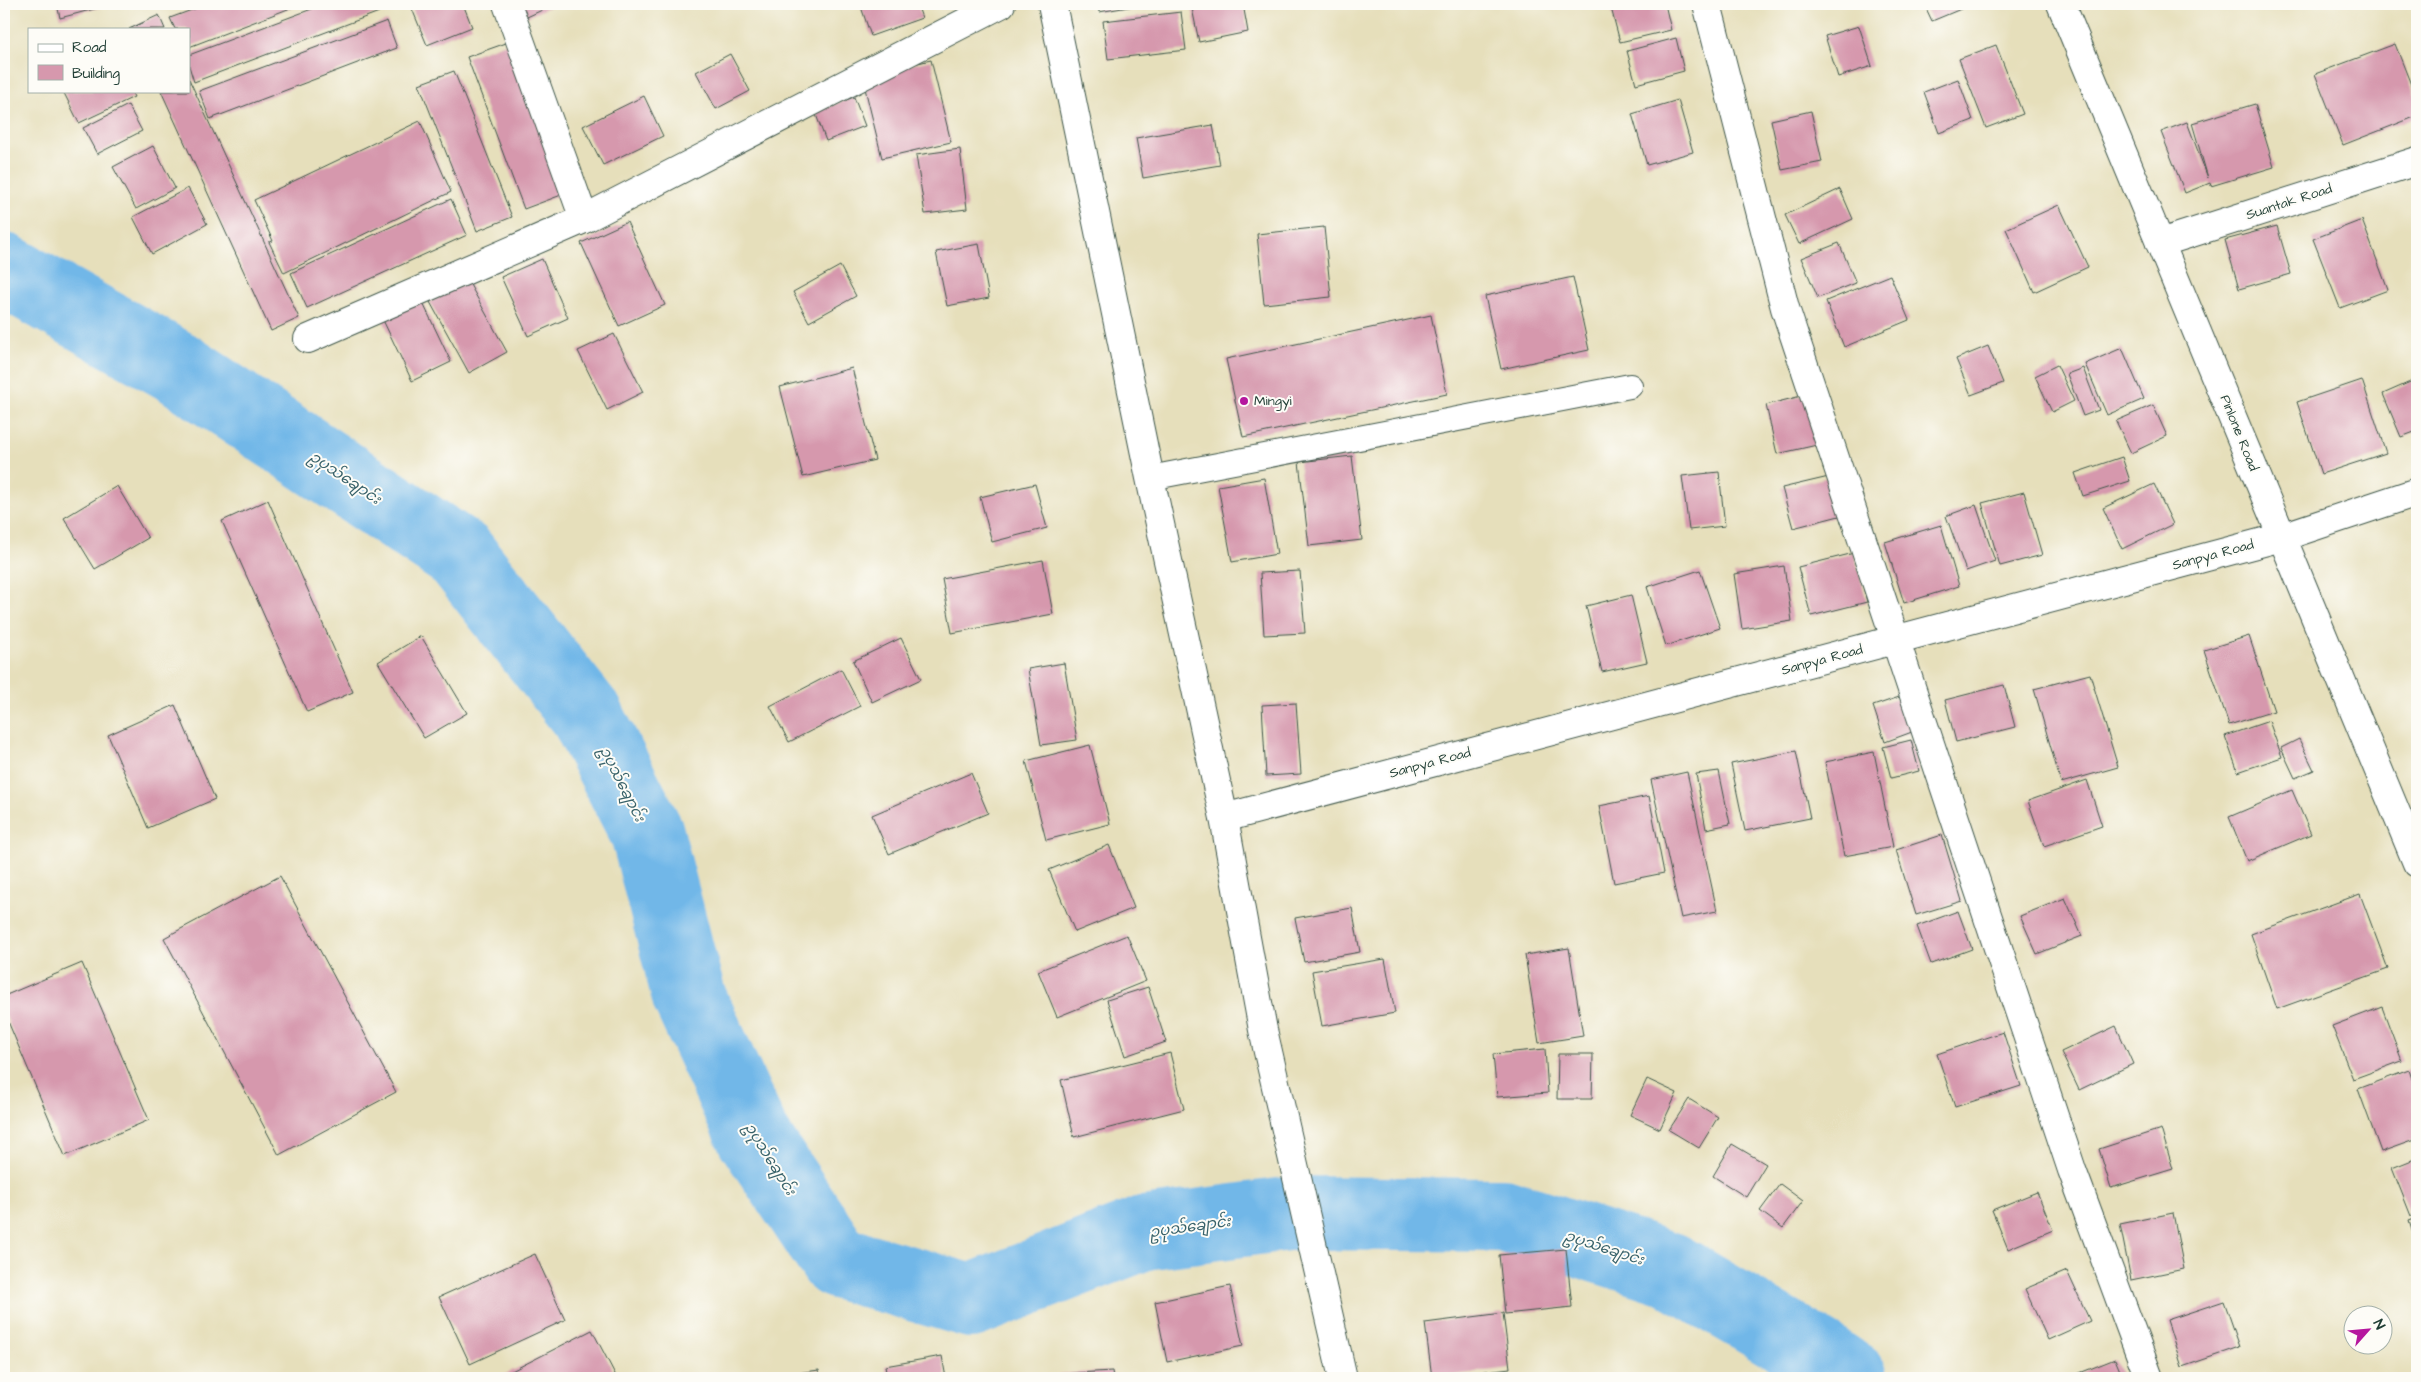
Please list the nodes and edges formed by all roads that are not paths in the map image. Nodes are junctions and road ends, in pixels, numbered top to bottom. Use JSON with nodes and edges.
{"nodes":[{"id":1,"x":507,"y":4,"type":"edge"},
{"id":2,"x":1001,"y":4,"type":"edge"},
{"id":3,"x":1052,"y":4,"type":"edge"},
{"id":4,"x":1707,"y":4,"type":"edge"},
{"id":5,"x":2061,"y":4,"type":"edge"},
{"id":6,"x":2417,"y":161,"type":"edge"},
{"id":7,"x":584,"y":220,"type":"junction"},
{"id":8,"x":2160,"y":243,"type":"junction"},
{"id":9,"x":308,"y":339,"type":"dead end"},
{"id":10,"x":1630,"y":386,"type":"dead end"},
{"id":11,"x":1150,"y":478,"type":"junction"},
{"id":12,"x":2417,"y":492,"type":"edge"},
{"id":13,"x":2282,"y":537,"type":"junction"},
{"id":14,"x":1897,"y":640,"type":"junction"},
{"id":15,"x":1224,"y":818,"type":"junction"},
{"id":16,"x":2417,"y":863,"type":"edge"},
{"id":17,"x":1343,"y":1378,"type":"edge"},
{"id":18,"x":2149,"y":1378,"type":"edge"}],
"edges":[{"from":1,"to":7,"type":"main road"},
{"from":2,"to":7,"type":"main road"},
{"from":3,"to":11,"type":"main road"},
{"from":4,"to":14,"type":"main road"},
{"from":5,"to":8,"type":"main road","name":"Pinlone Road"},
{"from":6,"to":8,"type":"main road","name":"Suantak Road"},
{"from":7,"to":9,"type":"main road"},
{"from":8,"to":13,"type":"main road","name":"Pinlone Road"},
{"from":10,"to":11,"type":"lane"},
{"from":11,"to":15,"type":"main road"},
{"from":12,"to":13,"type":"main road","name":"Sanpya Road"},
{"from":13,"to":14,"type":"main road","name":"Sanpya Road"},
{"from":13,"to":16,"type":"main road","name":"Pinlone Road"},
{"from":14,"to":15,"type":"main road","name":"Sanpya Road"},
{"from":14,"to":18,"type":"main road"},
{"from":15,"to":17,"type":"main road"}]}
